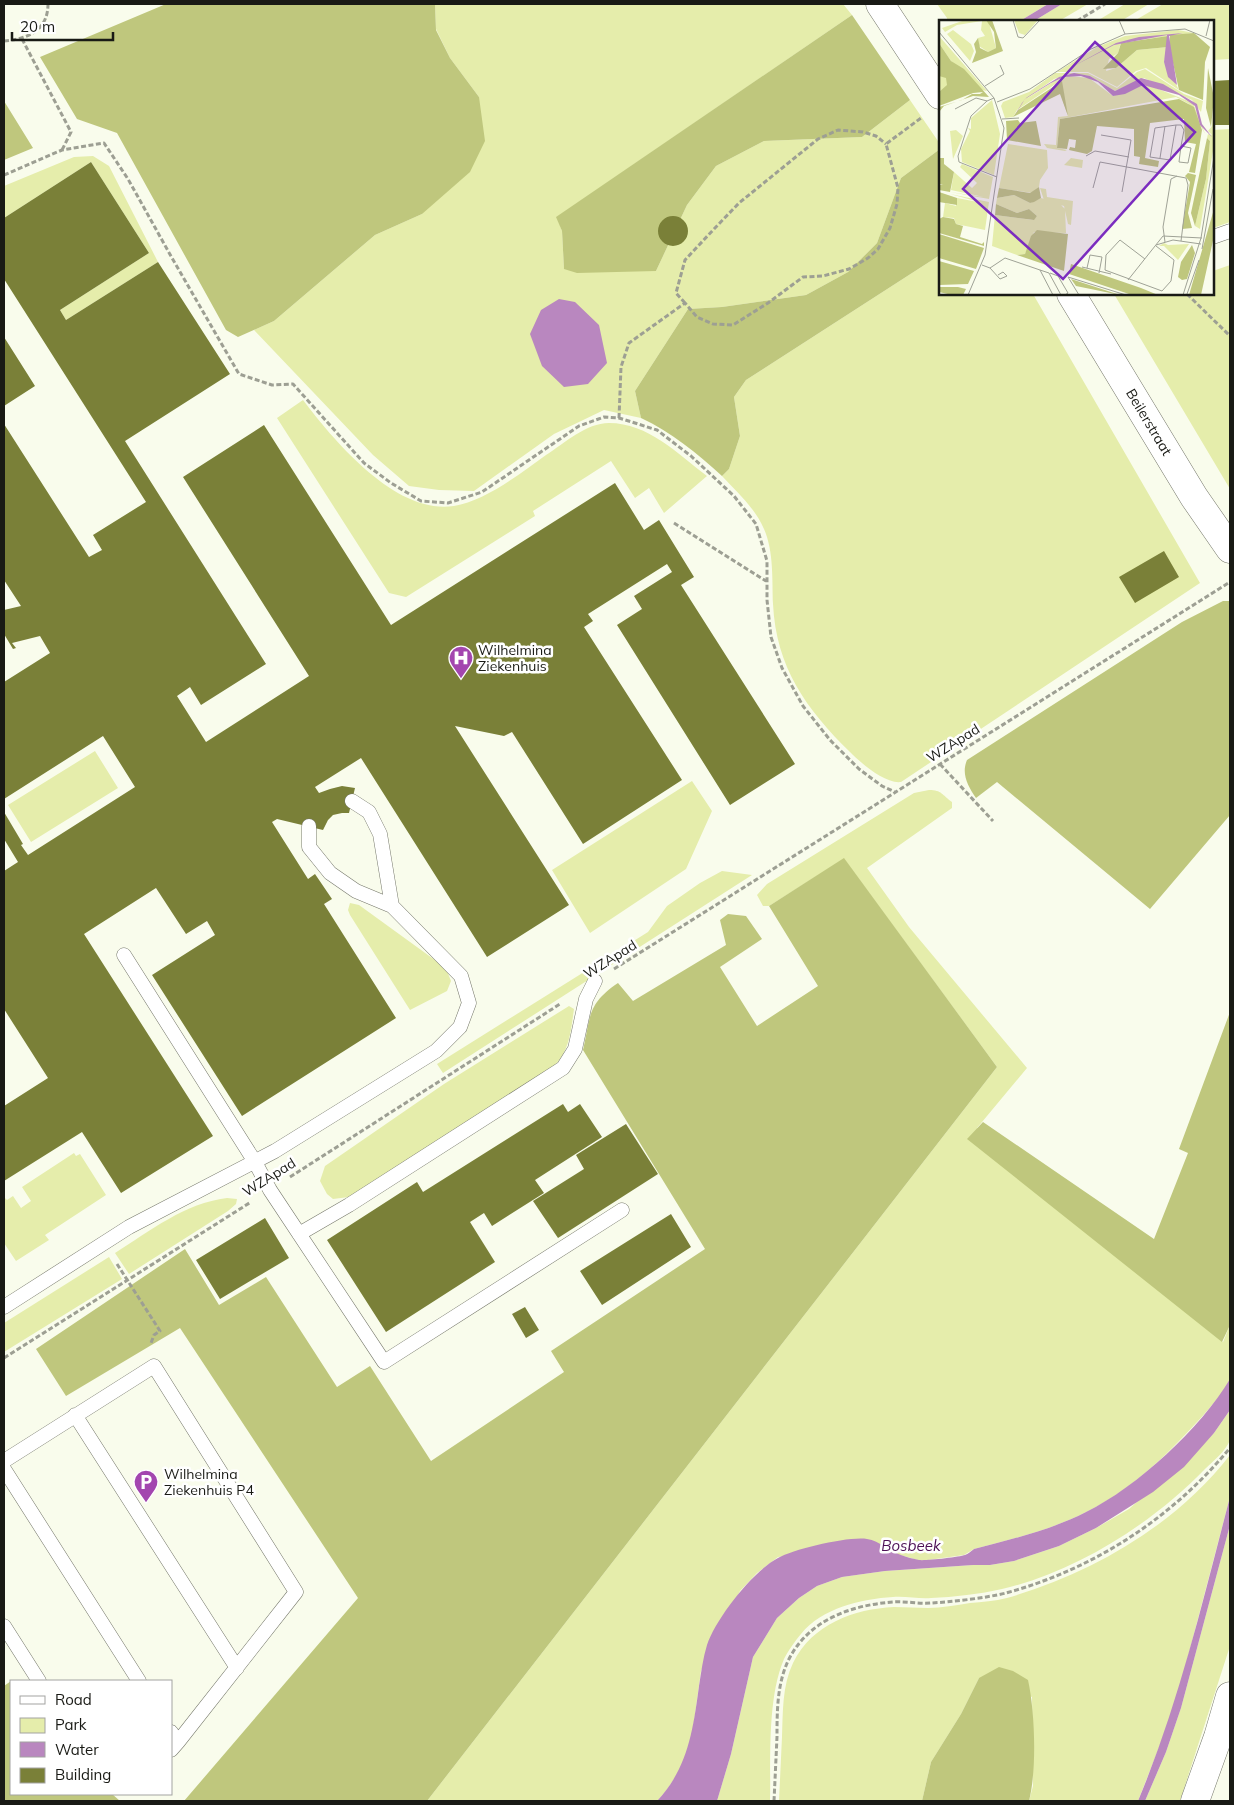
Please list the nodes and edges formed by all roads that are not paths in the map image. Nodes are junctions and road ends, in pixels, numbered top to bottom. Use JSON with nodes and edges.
{"nodes":[{"id":1,"x":880,"y":4,"type":"edge"},
{"id":2,"x":933,"y":105,"type":"edge"},
{"id":3,"x":1230,"y":230,"type":"edge"},
{"id":4,"x":1214,"y":237,"type":"edge"},
{"id":5,"x":1072,"y":295,"type":"edge"},
{"id":6,"x":1230,"y":549,"type":"edge"},
{"id":7,"x":352,"y":801,"type":"dead end"},
{"id":8,"x":309,"y":826,"type":"dead end"},
{"id":9,"x":392,"y":906,"type":"junction"},
{"id":10,"x":124,"y":955,"type":"dead end"},
{"id":11,"x":595,"y":981,"type":"road end"},
{"id":12,"x":255,"y":1162,"type":"junction"},
{"id":13,"x":622,"y":1210,"type":"dead end"},
{"id":14,"x":299,"y":1234,"type":"junction"},
{"id":15,"x":4,"y":1307,"type":"edge"},
{"id":16,"x":75,"y":1415,"type":"junction"},
{"id":17,"x":4,"y":1461,"type":"edge"},
{"id":18,"x":4,"y":1469,"type":"edge"},
{"id":19,"x":4,"y":1628,"type":"edge"},
{"id":20,"x":237,"y":1668,"type":"junction"},
{"id":21,"x":38,"y":1680,"type":"edge"},
{"id":22,"x":138,"y":1680,"type":"edge"},
{"id":23,"x":1230,"y":1696,"type":"edge"},
{"id":24,"x":173,"y":1741,"type":"edge"},
{"id":25,"x":1195,"y":1801,"type":"edge"}],
"edges":[{"from":1,"to":2,"type":"street"},
{"from":3,"to":4,"type":"lane"},
{"from":5,"to":6,"type":"street","name":"Beilerstraat"},
{"from":7,"to":9,"type":"lane"},
{"from":8,"to":9,"type":"lane"},
{"from":9,"to":12,"type":"lane"},
{"from":10,"to":12,"type":"lane"},
{"from":11,"to":14,"type":"lane"},
{"from":12,"to":14,"type":"lane"},
{"from":12,"to":15,"type":"lane"},
{"from":13,"to":14,"type":"lane"},
{"from":16,"to":17,"type":"lane"},
{"from":16,"to":20,"type":"lane"},
{"from":16,"to":20,"type":"lane"},
{"from":18,"to":22,"type":"lane"},
{"from":19,"to":21,"type":"lane"},
{"from":20,"to":24,"type":"lane"},
{"from":23,"to":25,"type":"street"}]}
